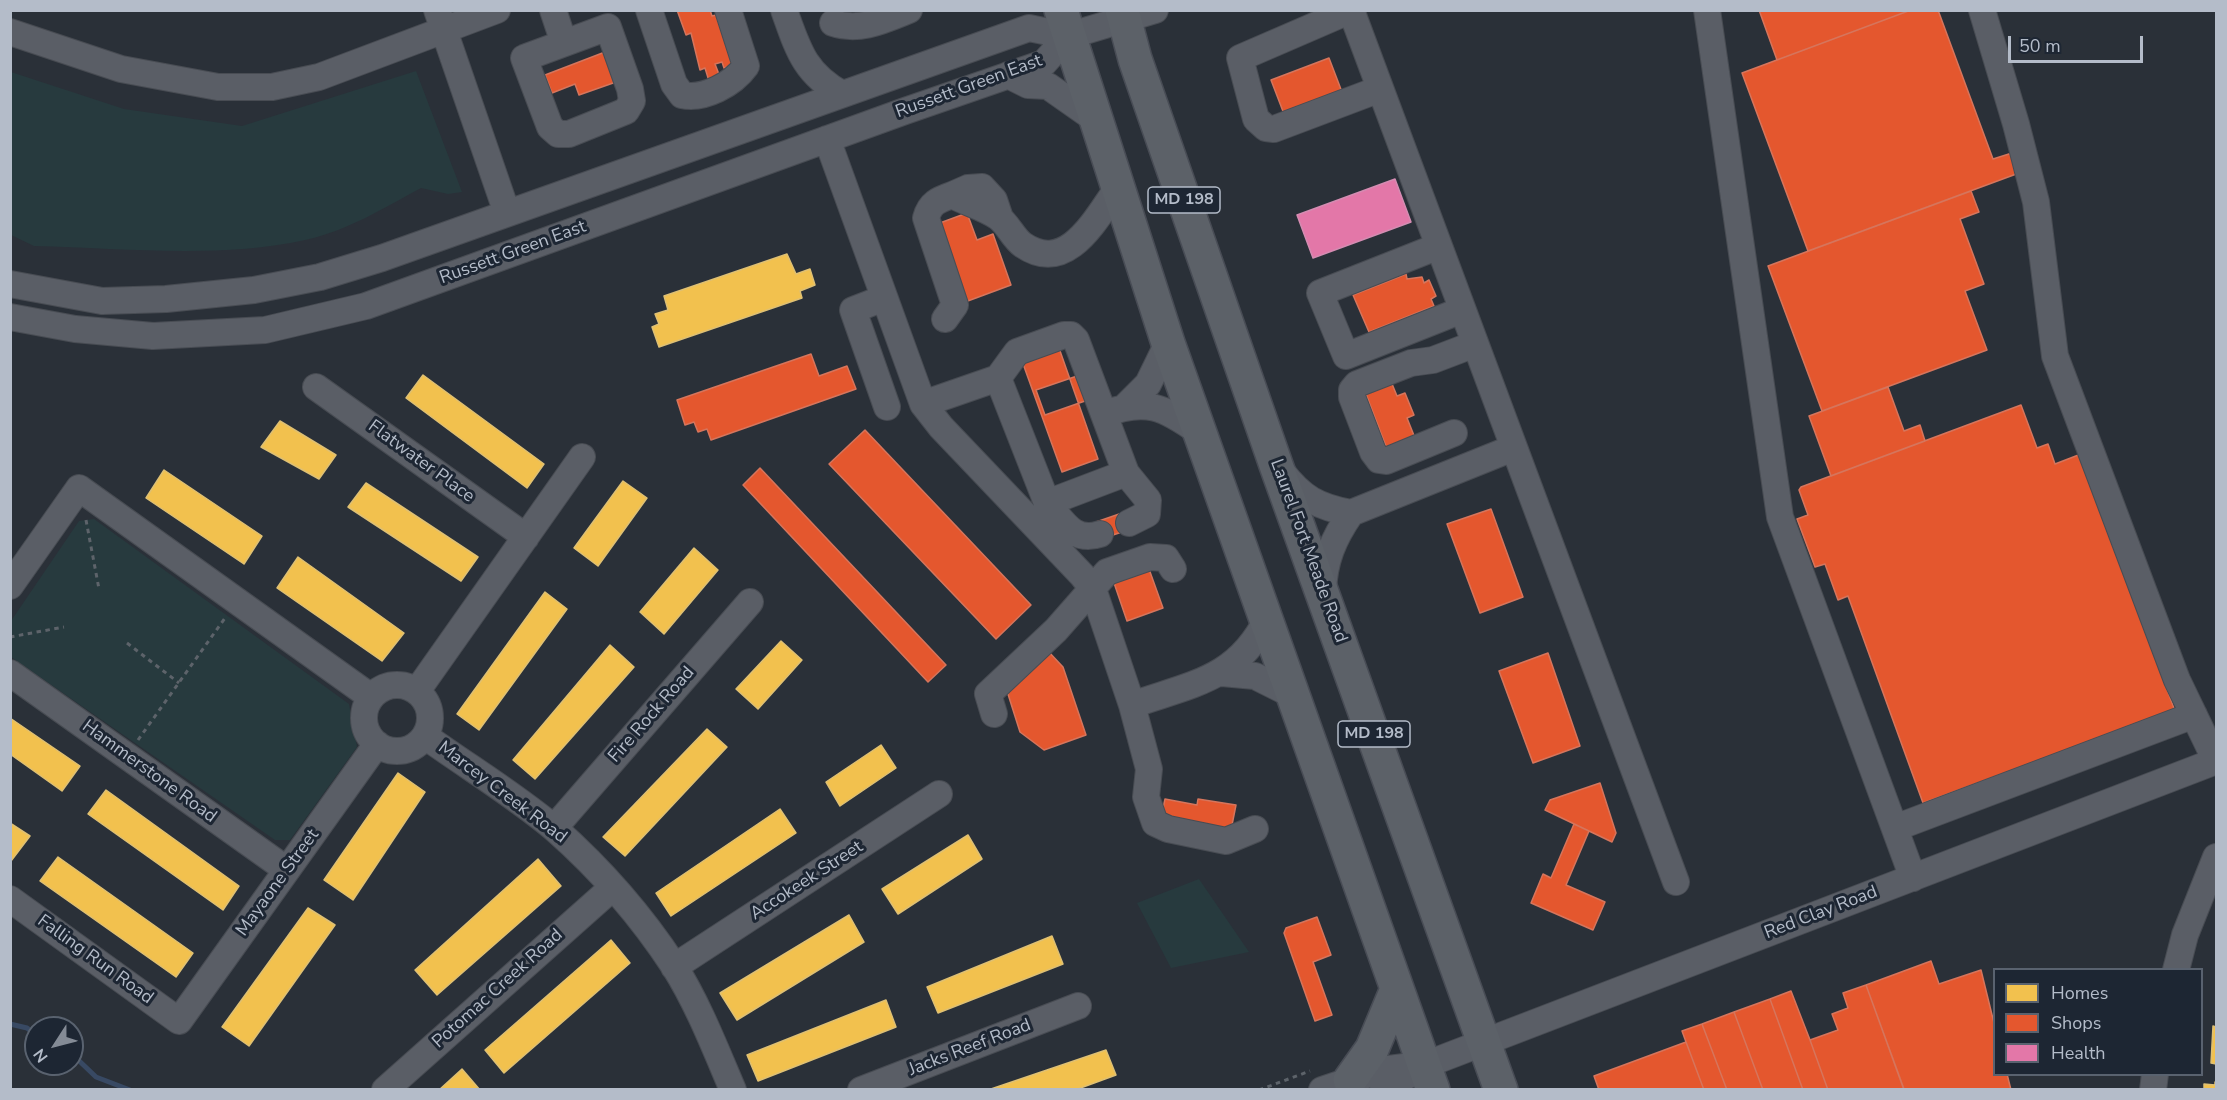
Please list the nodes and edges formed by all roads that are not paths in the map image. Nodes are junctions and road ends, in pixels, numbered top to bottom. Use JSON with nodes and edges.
{"nodes":[{"id":1,"x":497,"y":10,"type":"edge"},
{"id":2,"x":553,"y":10,"type":"edge"},
{"id":3,"x":649,"y":10,"type":"edge"},
{"id":4,"x":728,"y":10,"type":"edge"},
{"id":5,"x":784,"y":10,"type":"edge"},
{"id":6,"x":878,"y":10,"type":"edge"},
{"id":7,"x":909,"y":10,"type":"edge"},
{"id":8,"x":1155,"y":10,"type":"edge"},
{"id":9,"x":1351,"y":10,"type":"edge"},
{"id":10,"x":1707,"y":10,"type":"edge"},
{"id":11,"x":1982,"y":10,"type":"edge"},
{"id":12,"x":831,"y":17,"type":"edge"},
{"id":13,"x":1094,"y":19,"type":"edge"},
{"id":14,"x":440,"y":20,"type":"edge"},
{"id":15,"x":10,"y":32,"type":"edge"},
{"id":16,"x":564,"y":43,"type":"junction"},
{"id":17,"x":1008,"y":75,"type":"junction"},
{"id":18,"x":1380,"y":88,"type":"junction"},
{"id":19,"x":842,"y":94,"type":"junction"},
{"id":20,"x":1095,"y":119,"type":"junction"},
{"id":21,"x":827,"y":139,"type":"junction"},
{"id":22,"x":1117,"y":189,"type":"junction"},
{"id":23,"x":507,"y":213,"type":"junction"},
{"id":24,"x":1439,"y":246,"type":"junction"},
{"id":25,"x":10,"y":284,"type":"edge"},
{"id":26,"x":884,"y":298,"type":"junction"},
{"id":27,"x":1462,"y":310,"type":"junction"},
{"id":28,"x":10,"y":316,"type":"edge"},
{"id":29,"x":945,"y":318,"type":"dead end"},
{"id":30,"x":1168,"y":343,"type":"junction"},
{"id":31,"x":1475,"y":344,"type":"junction"},
{"id":32,"x":998,"y":378,"type":"junction"},
{"id":33,"x":316,"y":387,"type":"dead end"},
{"id":34,"x":923,"y":404,"type":"junction"},
{"id":35,"x":887,"y":407,"type":"dead end"},
{"id":36,"x":1115,"y":410,"type":"junction"},
{"id":37,"x":1199,"y":432,"type":"junction"},
{"id":38,"x":1454,"y":433,"type":"dead end"},
{"id":39,"x":1514,"y":448,"type":"junction"},
{"id":40,"x":582,"y":457,"type":"dead end"},
{"id":41,"x":1276,"y":465,"type":"junction"},
{"id":42,"x":1126,"y":473,"type":"junction"},
{"id":43,"x":1047,"y":503,"type":"junction"},
{"id":44,"x":1351,"y":513,"type":"junction"},
{"id":45,"x":1129,"y":523,"type":"dead end"},
{"id":46,"x":1100,"y":534,"type":"dead end"},
{"id":47,"x":526,"y":537,"type":"junction"},
{"id":48,"x":1173,"y":569,"type":"dead end"},
{"id":49,"x":10,"y":586,"type":"edge"},
{"id":50,"x":1093,"y":589,"type":"junction"},
{"id":51,"x":1323,"y":594,"type":"junction"},
{"id":52,"x":750,"y":602,"type":"dead end"},
{"id":53,"x":1267,"y":619,"type":"junction"},
{"id":54,"x":1222,"y":672,"type":"junction"},
{"id":55,"x":10,"y":673,"type":"edge"},
{"id":56,"x":417,"y":691,"type":"junction"},
{"id":57,"x":1293,"y":695,"type":"junction"},
{"id":58,"x":371,"y":697,"type":"junction"},
{"id":59,"x":1132,"y":705,"type":"junction"},
{"id":60,"x":994,"y":714,"type":"dead end"},
{"id":61,"x":2194,"y":715,"type":"junction"},
{"id":62,"x":425,"y":736,"type":"junction"},
{"id":63,"x":377,"y":744,"type":"junction"},
{"id":64,"x":2216,"y":761,"type":"edge"},
{"id":65,"x":939,"y":794,"type":"dead end"},
{"id":66,"x":554,"y":828,"type":"junction"},
{"id":67,"x":1895,"y":828,"type":"junction"},
{"id":68,"x":1255,"y":830,"type":"dead end"},
{"id":69,"x":2217,"y":857,"type":"edge"},
{"id":70,"x":287,"y":870,"type":"junction"},
{"id":71,"x":1913,"y":878,"type":"junction"},
{"id":72,"x":1676,"y":882,"type":"dead end"},
{"id":73,"x":612,"y":888,"type":"junction"},
{"id":74,"x":10,"y":899,"type":"edge"},
{"id":75,"x":674,"y":967,"type":"junction"},
{"id":76,"x":2176,"y":968,"type":"edge"},
{"id":77,"x":1397,"y":989,"type":"junction"},
{"id":78,"x":1078,"y":1006,"type":"dead end"},
{"id":79,"x":179,"y":1021,"type":"joint"},
{"id":80,"x":1484,"y":1042,"type":"junction"},
{"id":81,"x":1429,"y":1077,"type":"edge"},
{"id":82,"x":1336,"y":1085,"type":"edge"},
{"id":83,"x":385,"y":1089,"type":"edge"},
{"id":84,"x":733,"y":1089,"type":"edge"},
{"id":85,"x":861,"y":1089,"type":"edge"},
{"id":86,"x":1383,"y":1089,"type":"edge"},
{"id":87,"x":1501,"y":1089,"type":"edge"}],
"edges":[{"from":1,"to":14,"type":"street"},
{"from":2,"to":16,"type":"street"},
{"from":3,"to":4,"type":"street"},
{"from":5,"to":19,"type":"street"},
{"from":6,"to":12,"type":"street"},
{"from":7,"to":12,"type":"street"},
{"from":8,"to":13,"type":"street"},
{"from":9,"to":18,"type":"street"},
{"from":9,"to":18,"type":"street"},
{"from":10,"to":67,"type":"street"},
{"from":11,"to":61,"type":"street"},
{"from":13,"to":17,"type":"street","name":"Russett Green East"},
{"from":13,"to":19,"type":"street","name":"Russett Green East"},
{"from":13,"to":20,"type":"main road","number":"MD 198"},
{"from":13,"to":41,"type":"main road","name":"Laurel Fort Meade Road","number":"MD 198"},
{"from":14,"to":15,"type":"street"},
{"from":14,"to":23,"type":"street"},
{"from":16,"to":16,"type":"street"},
{"from":17,"to":20,"type":"street"},
{"from":17,"to":21,"type":"street","name":"Russett Green East"},
{"from":18,"to":24,"type":"street"},
{"from":19,"to":23,"type":"street","name":"Russett Green East"},
{"from":20,"to":22,"type":"main road","number":"MD 198"},
{"from":21,"to":26,"type":"street"},
{"from":21,"to":28,"type":"street","name":"Russett Green East"},
{"from":22,"to":29,"type":"street"},
{"from":22,"to":30,"type":"main road","number":"MD 198"},
{"from":23,"to":25,"type":"street","name":"Russett Green East"},
{"from":24,"to":27,"type":"street"},
{"from":24,"to":27,"type":"street"},
{"from":26,"to":34,"type":"street"},
{"from":26,"to":35,"type":"street"},
{"from":27,"to":31,"type":"street"},
{"from":30,"to":36,"type":"street"},
{"from":30,"to":37,"type":"main road","number":"MD 198"},
{"from":31,"to":38,"type":"street"},
{"from":31,"to":39,"type":"street"},
{"from":32,"to":34,"type":"street"},
{"from":32,"to":36,"type":"street"},
{"from":32,"to":43,"type":"street"},
{"from":33,"to":47,"type":"street","name":"Flatwater Place"},
{"from":34,"to":50,"type":"street"},
{"from":36,"to":37,"type":"street"},
{"from":36,"to":42,"type":"street"},
{"from":37,"to":53,"type":"main road","number":"MD 198"},
{"from":39,"to":44,"type":"street"},
{"from":39,"to":72,"type":"street"},
{"from":40,"to":47,"type":"street"},
{"from":41,"to":44,"type":"street"},
{"from":41,"to":51,"type":"main road","name":"Laurel Fort Meade Road","number":"MD 198"},
{"from":42,"to":43,"type":"street"},
{"from":42,"to":45,"type":"street"},
{"from":43,"to":46,"type":"street"},
{"from":44,"to":51,"type":"street"},
{"from":47,"to":56,"type":"street"},
{"from":48,"to":50,"type":"street"},
{"from":49,"to":58,"type":"street"},
{"from":50,"to":59,"type":"street"},
{"from":50,"to":60,"type":"street"},
{"from":51,"to":80,"type":"main road","name":"Laurel Fort Meade Road","number":"MD 198"},
{"from":52,"to":66,"type":"street","name":"Fire Rock Road"},
{"from":53,"to":54,"type":"street"},
{"from":53,"to":57,"type":"main road","number":"MD 198"},
{"from":54,"to":57,"type":"street"},
{"from":54,"to":59,"type":"street"},
{"from":55,"to":70,"type":"street","name":"Hammerstone Road"},
{"from":56,"to":58,"type":"street"},
{"from":56,"to":62,"type":"street"},
{"from":57,"to":77,"type":"main road","number":"MD 198"},
{"from":58,"to":63,"type":"street"},
{"from":59,"to":68,"type":"street"},
{"from":61,"to":64,"type":"street"},
{"from":61,"to":67,"type":"street"},
{"from":62,"to":63,"type":"street"},
{"from":62,"to":66,"type":"street","name":"Marcey Creek Road"},
{"from":63,"to":70,"type":"street","name":"Mayaone Street"},
{"from":64,"to":71,"type":"street","name":"Red Clay Road"},
{"from":65,"to":75,"type":"street","name":"Accokeek Street"},
{"from":66,"to":73,"type":"street","name":"Marcey Creek Road"},
{"from":67,"to":71,"type":"street"},
{"from":69,"to":76,"type":"street"},
{"from":70,"to":79,"type":"street","name":"Mayaone Street"},
{"from":71,"to":80,"type":"street","name":"Red Clay Road"},
{"from":73,"to":75,"type":"street","name":"Marcey Creek Road"},
{"from":73,"to":83,"type":"street","name":"Potomac Creek Road"},
{"from":74,"to":79,"type":"street","name":"Falling Run Road"},
{"from":75,"to":84,"type":"street","name":"Marcey Creek Road"},
{"from":77,"to":81,"type":"main road","number":"MD 198"},
{"from":77,"to":82,"type":"main road"},
{"from":78,"to":85,"type":"street","name":"Jacks Reef Road"},
{"from":80,"to":81,"type":"street","name":"Red Clay Road"},
{"from":80,"to":87,"type":"main road","name":"Laurel Fort Meade Road","number":"MD 198"},
{"from":81,"to":82,"type":"street"},
{"from":81,"to":86,"type":"street"}]}
